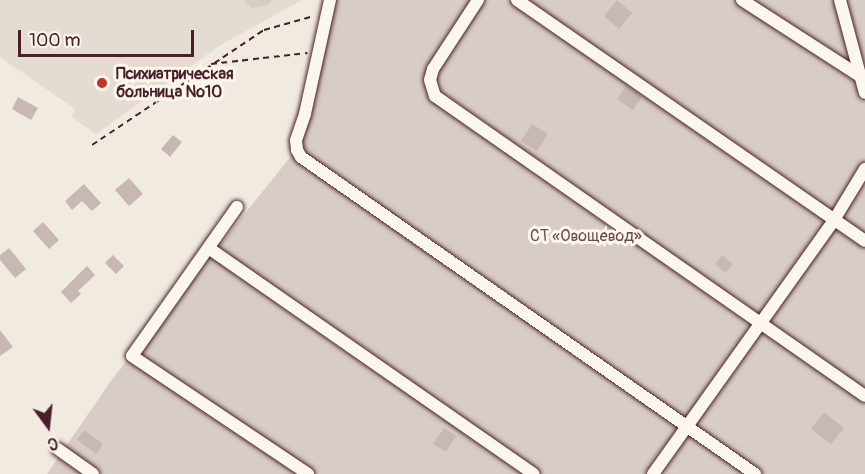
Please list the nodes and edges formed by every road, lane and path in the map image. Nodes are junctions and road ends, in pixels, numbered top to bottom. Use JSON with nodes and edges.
{"nodes":[{"id":1,"x":330,"y":0,"type":"edge"},
{"id":2,"x":478,"y":0,"type":"edge"},
{"id":3,"x":517,"y":0,"type":"edge"},
{"id":4,"x":742,"y":0,"type":"edge"},
{"id":5,"x":840,"y":0,"type":"edge"},
{"id":6,"x":325,"y":14,"type":"junction"},
{"id":7,"x":319,"y":51,"type":"junction"},
{"id":8,"x":211,"y":64,"type":"junction"},
{"id":9,"x":860,"y":76,"type":"junction"},
{"id":10,"x":865,"y":93,"type":"edge"},
{"id":11,"x":92,"y":145,"type":"dead end"},
{"id":12,"x":865,"y":169,"type":"edge"},
{"id":13,"x":237,"y":207,"type":"dead end"},
{"id":14,"x":834,"y":220,"type":"junction"},
{"id":15,"x":865,"y":241,"type":"edge"},
{"id":16,"x":210,"y":249,"type":"junction"},
{"id":17,"x":760,"y":325,"type":"junction"},
{"id":18,"x":865,"y":396,"type":"edge"},
{"id":19,"x":687,"y":426,"type":"junction"},
{"id":20,"x":58,"y":449,"type":"dead end"},
{"id":21,"x":93,"y":474,"type":"edge"},
{"id":22,"x":308,"y":474,"type":"edge"},
{"id":23,"x":534,"y":474,"type":"edge"},
{"id":24,"x":653,"y":474,"type":"edge"},
{"id":25,"x":755,"y":474,"type":"edge"}],
"edges":[{"from":1,"to":6,"type":"street"},
{"from":2,"to":17,"type":"street"},
{"from":3,"to":14,"type":"street"},
{"from":4,"to":9,"type":"street"},
{"from":5,"to":9,"type":"street"},
{"from":6,"to":7,"type":"street"},
{"from":6,"to":8,"type":"path"},
{"from":7,"to":8,"type":"path"},
{"from":7,"to":19,"type":"street"},
{"from":8,"to":11,"type":"path"},
{"from":9,"to":10,"type":"street"},
{"from":12,"to":14,"type":"street"},
{"from":13,"to":16,"type":"street"},
{"from":14,"to":15,"type":"street"},
{"from":14,"to":17,"type":"street"},
{"from":16,"to":22,"type":"street"},
{"from":16,"to":23,"type":"street"},
{"from":17,"to":18,"type":"street"},
{"from":17,"to":19,"type":"street"},
{"from":19,"to":24,"type":"street"},
{"from":19,"to":25,"type":"street"},
{"from":20,"to":21,"type":"street"}]}
